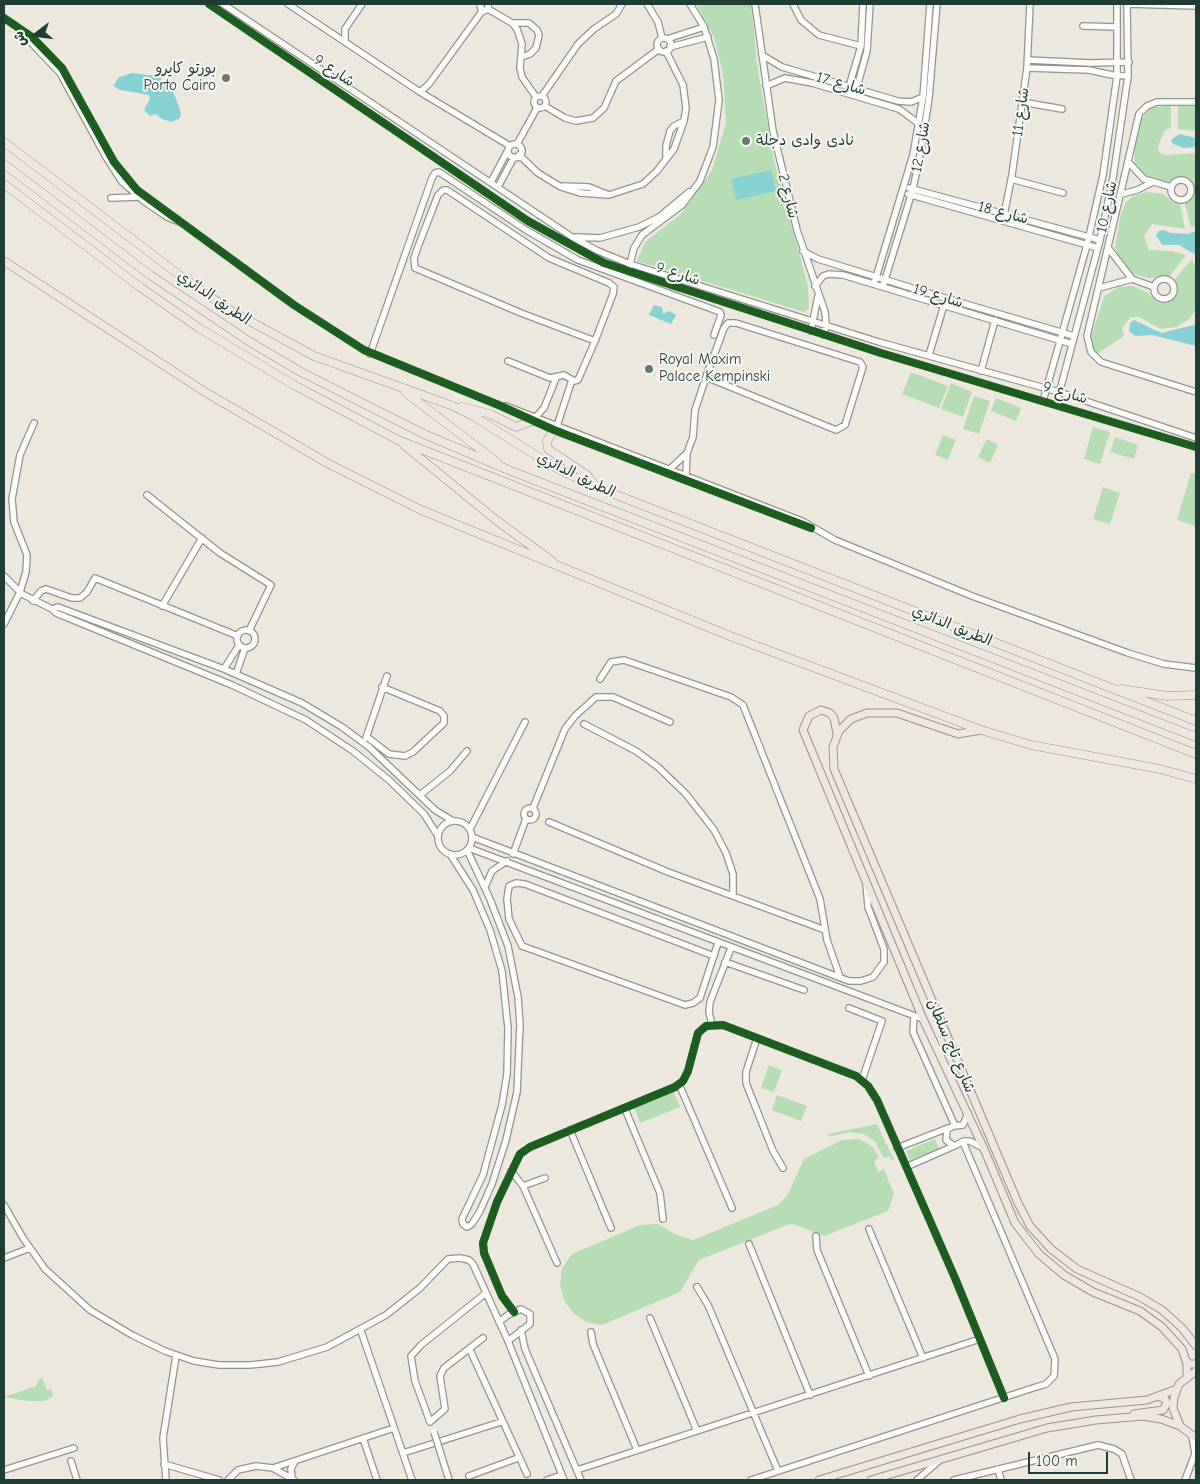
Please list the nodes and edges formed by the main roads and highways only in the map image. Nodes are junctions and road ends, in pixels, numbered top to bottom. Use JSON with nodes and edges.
{"nodes":[{"id":1,"x":4,"y":142,"type":"edge"},
{"id":2,"x":4,"y":164,"type":"edge"},
{"id":3,"x":4,"y":184,"type":"edge"},
{"id":4,"x":4,"y":261,"type":"edge"},
{"id":5,"x":390,"y":383,"type":"junction"},
{"id":6,"x":454,"y":406,"type":"junction"},
{"id":7,"x":534,"y":419,"type":"road end"},
{"id":8,"x":556,"y":428,"type":"road end"},
{"id":9,"x":398,"y":440,"type":"junction"},
{"id":10,"x":511,"y":471,"type":"junction"},
{"id":11,"x":596,"y":487,"type":"junction"},
{"id":12,"x":565,"y":570,"type":"junction"},
{"id":13,"x":1106,"y":686,"type":"junction"},
{"id":14,"x":1196,"y":695,"type":"edge"},
{"id":15,"x":1196,"y":722,"type":"edge"},
{"id":16,"x":981,"y":730,"type":"junction"},
{"id":17,"x":836,"y":736,"type":"junction"},
{"id":18,"x":1196,"y":737,"type":"edge"},
{"id":19,"x":1196,"y":754,"type":"edge"},
{"id":20,"x":1196,"y":779,"type":"edge"},
{"id":21,"x":1196,"y":1346,"type":"edge"},
{"id":22,"x":1186,"y":1361,"type":"junction"},
{"id":23,"x":1196,"y":1364,"type":"edge"},
{"id":24,"x":1196,"y":1371,"type":"edge"},
{"id":25,"x":1186,"y":1376,"type":"junction"},
{"id":26,"x":1177,"y":1389,"type":"junction"},
{"id":27,"x":1160,"y":1397,"type":"junction"},
{"id":28,"x":1124,"y":1417,"type":"junction"},
{"id":29,"x":1180,"y":1426,"type":"junction"},
{"id":30,"x":1194,"y":1437,"type":"edge"},
{"id":31,"x":820,"y":1480,"type":"edge"},
{"id":32,"x":871,"y":1480,"type":"edge"}],
"edges":[{"from":1,"to":5,"type":"highway","name":"الطريق الدائري"},
{"from":2,"to":10,"type":"highway","name":"الطريق الدائري"},
{"from":3,"to":9,"type":"highway","name":"الطريق الدائري"},
{"from":4,"to":12,"type":"highway"},
{"from":5,"to":6,"type":"highway","name":"الطريق الدائري"},
{"from":5,"to":10,"type":"highway"},
{"from":6,"to":7,"type":"highway"},
{"from":6,"to":11,"type":"highway","name":"الطريق الدائري"},
{"from":8,"to":11,"type":"highway"},
{"from":9,"to":12,"type":"highway"},
{"from":9,"to":19,"type":"highway","name":"الطريق الدائري"},
{"from":10,"to":18,"type":"highway","name":"الطريق الدائري"},
{"from":11,"to":13,"type":"highway","name":"الطريق الدائري"},
{"from":12,"to":16,"type":"highway"},
{"from":13,"to":14,"type":"highway"},
{"from":13,"to":15,"type":"highway","name":"الطريق الدائري"},
{"from":16,"to":17,"type":"main road"},
{"from":16,"to":20,"type":"highway"},
{"from":17,"to":21,"type":"main road","name":"شارع تاج سلطان"},
{"from":17,"to":22,"type":"main road","name":"شارع تاج سلطان"},
{"from":22,"to":23,"type":"main road"},
{"from":22,"to":25,"type":"main road"},
{"from":24,"to":25,"type":"main road"},
{"from":25,"to":26,"type":"main road"},
{"from":26,"to":27,"type":"main road"},
{"from":26,"to":29,"type":"main road"},
{"from":27,"to":28,"type":"main road"},
{"from":27,"to":31,"type":"main road"},
{"from":28,"to":29,"type":"main road"},
{"from":28,"to":32,"type":"main road"},
{"from":29,"to":30,"type":"main road"}]}
